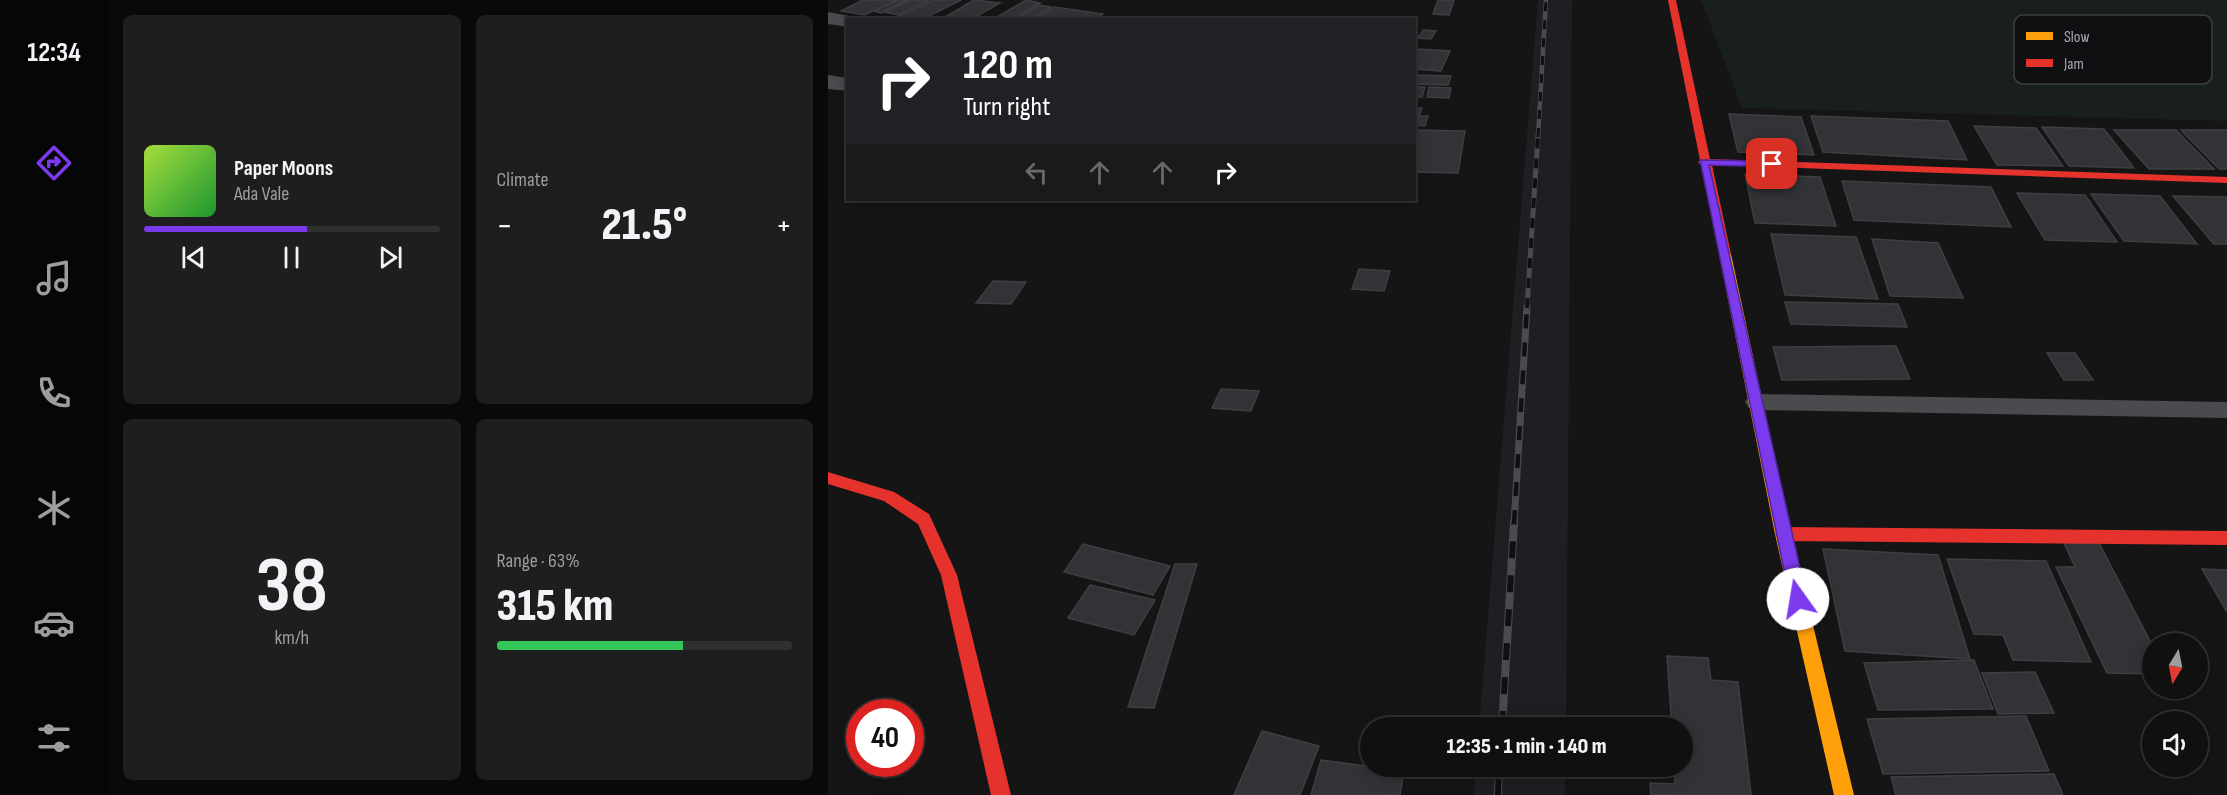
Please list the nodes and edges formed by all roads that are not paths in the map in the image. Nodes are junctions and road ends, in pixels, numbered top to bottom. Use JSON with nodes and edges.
{"nodes":[{"id":1,"x":1672,"y":0,"type":"edge"},
{"id":2,"x":828,"y":18,"type":"edge"},
{"id":3,"x":846,"y":21,"type":"edge"},
{"id":4,"x":828,"y":82,"type":"edge"},
{"id":5,"x":846,"y":85,"type":"edge"},
{"id":6,"x":1703,"y":162,"type":"junction"},
{"id":7,"x":2227,"y":180,"type":"edge"},
{"id":8,"x":1756,"y":402,"type":"junction"},
{"id":9,"x":2227,"y":410,"type":"edge"},
{"id":10,"x":828,"y":478,"type":"edge"},
{"id":11,"x":1783,"y":534,"type":"junction"},
{"id":12,"x":2227,"y":538,"type":"edge"},
{"id":13,"x":1002,"y":795,"type":"edge"},
{"id":14,"x":1844,"y":795,"type":"edge"}],
"edges":[{"from":1,"to":6,"type":"street"},
{"from":2,"to":3,"type":"street"},
{"from":4,"to":5,"type":"street"},
{"from":6,"to":7,"type":"street"},
{"from":6,"to":8,"type":"street"},
{"from":8,"to":9,"type":"lane"},
{"from":8,"to":11,"type":"street"},
{"from":10,"to":13,"type":"street"},
{"from":11,"to":12,"type":"street"},
{"from":11,"to":14,"type":"street"}]}
